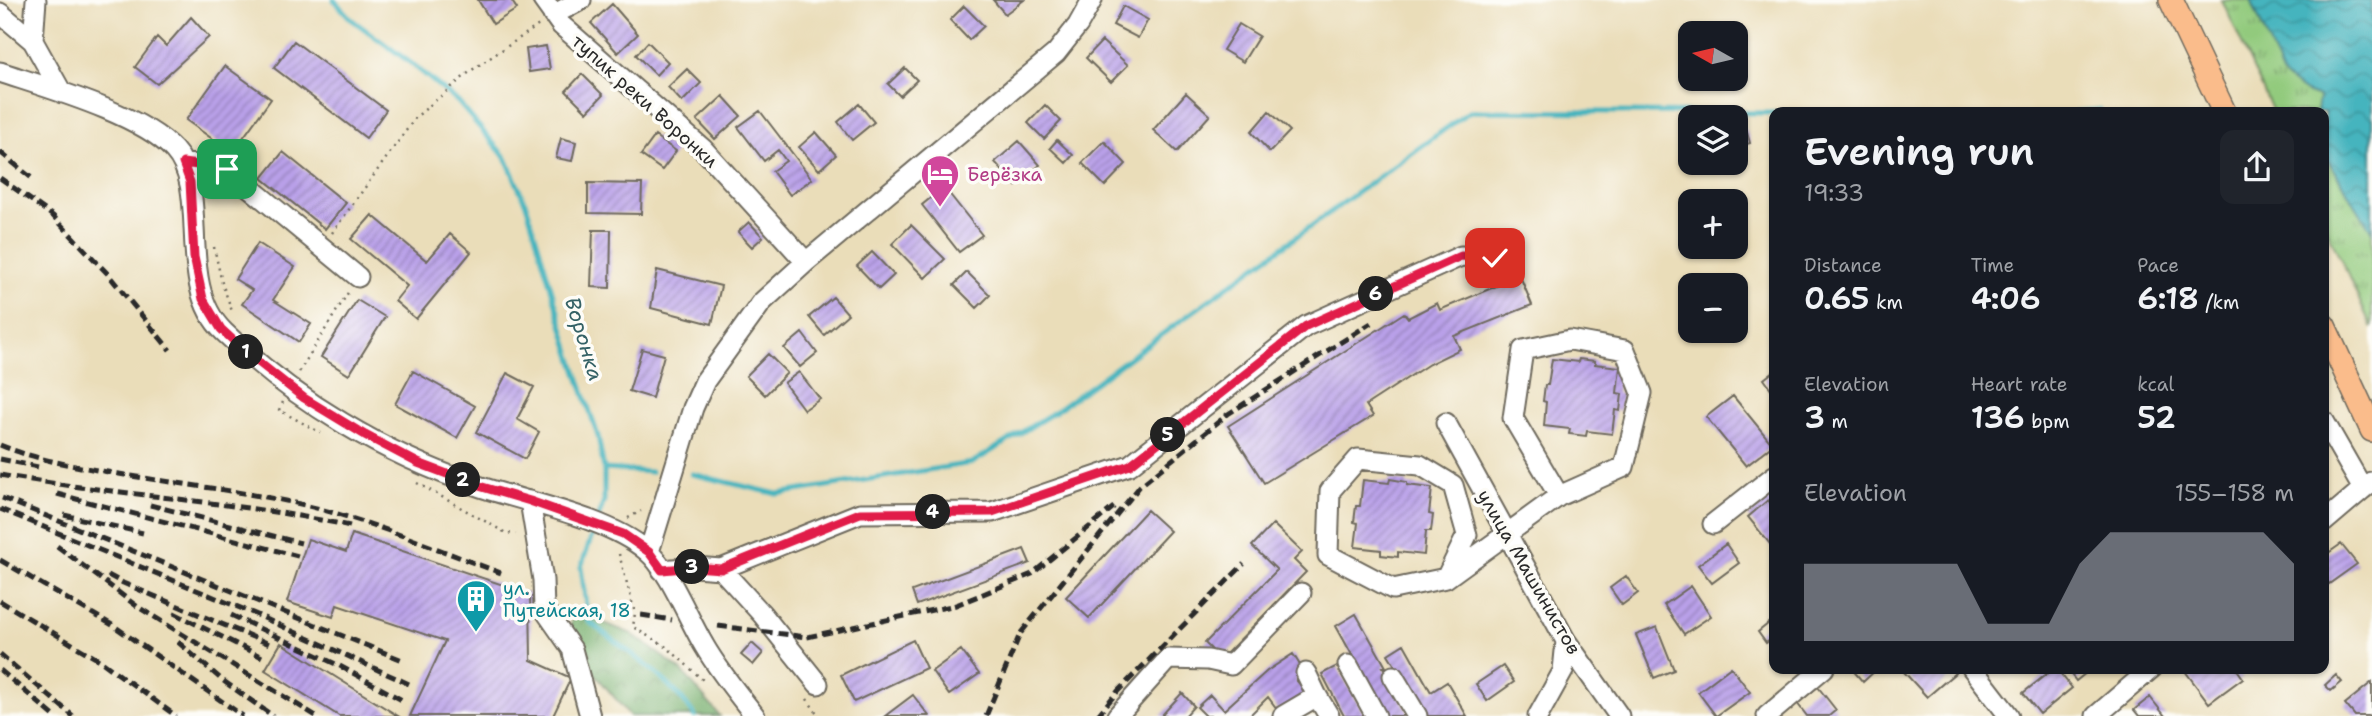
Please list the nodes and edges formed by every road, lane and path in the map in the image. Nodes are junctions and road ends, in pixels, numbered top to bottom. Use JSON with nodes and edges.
{"nodes":[{"id":1,"x":37,"y":0,"type":"edge"},
{"id":2,"x":580,"y":0,"type":"edge"},
{"id":3,"x":1092,"y":0,"type":"edge"},
{"id":4,"x":2171,"y":0,"type":"edge"},
{"id":5,"x":548,"y":8,"type":"edge"},
{"id":6,"x":0,"y":13,"type":"edge"},
{"id":7,"x":33,"y":41,"type":"junction"},
{"id":8,"x":0,"y":72,"type":"edge"},
{"id":9,"x":62,"y":93,"type":"junction"},
{"id":10,"x":2222,"y":107,"type":"edge"},
{"id":11,"x":183,"y":163,"type":"junction"},
{"id":12,"x":213,"y":239,"type":"dead end"},
{"id":13,"x":322,"y":248,"type":"junction"},
{"id":14,"x":1495,"y":258,"type":"dead end"},
{"id":15,"x":806,"y":262,"type":"junction"},
{"id":16,"x":358,"y":277,"type":"joint"},
{"id":17,"x":235,"y":320,"type":"dead end"},
{"id":18,"x":2329,"y":337,"type":"edge"},
{"id":19,"x":296,"y":377,"type":"dead end"},
{"id":20,"x":1446,"y":423,"type":"dead end"},
{"id":21,"x":2329,"y":428,"type":"edge"},
{"id":22,"x":2372,"y":430,"type":"edge"},
{"id":23,"x":1769,"y":480,"type":"edge"},
{"id":24,"x":2368,"y":486,"type":"edge"},
{"id":25,"x":1559,"y":496,"type":"junction"},
{"id":26,"x":530,"y":501,"type":"junction"},
{"id":27,"x":2329,"y":518,"type":"edge"},
{"id":28,"x":1713,"y":524,"type":"dead end"},
{"id":29,"x":1506,"y":533,"type":"junction"},
{"id":30,"x":621,"y":543,"type":"junction"},
{"id":31,"x":649,"y":552,"type":"junction"},
{"id":32,"x":721,"y":569,"type":"junction"},
{"id":33,"x":662,"y":570,"type":"junction"},
{"id":34,"x":1446,"y":578,"type":"junction"},
{"id":35,"x":1301,"y":593,"type":"dead end"},
{"id":36,"x":1566,"y":641,"type":"junction"},
{"id":37,"x":1348,"y":664,"type":"dead end"},
{"id":38,"x":1306,"y":673,"type":"dead end"},
{"id":39,"x":1817,"y":674,"type":"edge"},
{"id":40,"x":1977,"y":674,"type":"edge"},
{"id":41,"x":2145,"y":674,"type":"edge"},
{"id":42,"x":1393,"y":676,"type":"dead end"},
{"id":43,"x":818,"y":684,"type":"dead end"},
{"id":44,"x":710,"y":689,"type":"dead end"},
{"id":45,"x":1317,"y":696,"type":"junction"},
{"id":46,"x":590,"y":716,"type":"edge"},
{"id":47,"x":755,"y":716,"type":"edge"},
{"id":48,"x":1117,"y":716,"type":"edge"},
{"id":49,"x":1283,"y":716,"type":"edge"},
{"id":50,"x":1329,"y":716,"type":"edge"},
{"id":51,"x":1376,"y":716,"type":"edge"},
{"id":52,"x":1417,"y":716,"type":"edge"},
{"id":53,"x":1538,"y":716,"type":"edge"},
{"id":54,"x":1619,"y":716,"type":"edge"},
{"id":55,"x":1767,"y":716,"type":"edge"},
{"id":56,"x":2009,"y":716,"type":"edge"},
{"id":57,"x":2096,"y":716,"type":"edge"}],
"edges":[{"from":1,"to":7,"type":"street"},
{"from":2,"to":5,"type":"street"},
{"from":3,"to":15,"type":"street"},
{"from":4,"to":10,"type":"main road"},
{"from":5,"to":13,"type":"path"},
{"from":5,"to":15,"type":"street","name":"тупик реки Воронки"},
{"from":6,"to":7,"type":"street"},
{"from":7,"to":9,"type":"street"},
{"from":8,"to":9,"type":"street"},
{"from":9,"to":11,"type":"street"},
{"from":11,"to":13,"type":"street"},
{"from":11,"to":26,"type":"street"},
{"from":12,"to":17,"type":"path"},
{"from":13,"to":16,"type":"street"},
{"from":14,"to":32,"type":"street"},
{"from":15,"to":31,"type":"street"},
{"from":16,"to":19,"type":"path"},
{"from":18,"to":22,"type":"main road"},
{"from":20,"to":29,"type":"street","name":"улица Машинистов"},
{"from":21,"to":24,"type":"street"},
{"from":23,"to":28,"type":"street"},
{"from":24,"to":27,"type":"street"},
{"from":25,"to":25,"type":"street"},
{"from":25,"to":29,"type":"street"},
{"from":26,"to":30,"type":"street"},
{"from":26,"to":46,"type":"street"},
{"from":29,"to":34,"type":"street"},
{"from":29,"to":36,"type":"street","name":"улица Машинистов"},
{"from":30,"to":31,"type":"street"},
{"from":30,"to":44,"type":"path"},
{"from":31,"to":33,"type":"street"},
{"from":32,"to":33,"type":"street"},
{"from":32,"to":43,"type":"street"},
{"from":33,"to":47,"type":"street"},
{"from":34,"to":34,"type":"street"},
{"from":35,"to":48,"type":"street"},
{"from":36,"to":53,"type":"street"},
{"from":36,"to":54,"type":"street","name":"улица Машинистов"},
{"from":37,"to":51,"type":"street"},
{"from":38,"to":45,"type":"street"},
{"from":39,"to":55,"type":"street"},
{"from":40,"to":56,"type":"street"},
{"from":41,"to":57,"type":"street"},
{"from":42,"to":52,"type":"street"},
{"from":45,"to":49,"type":"street"},
{"from":45,"to":50,"type":"street"}]}
